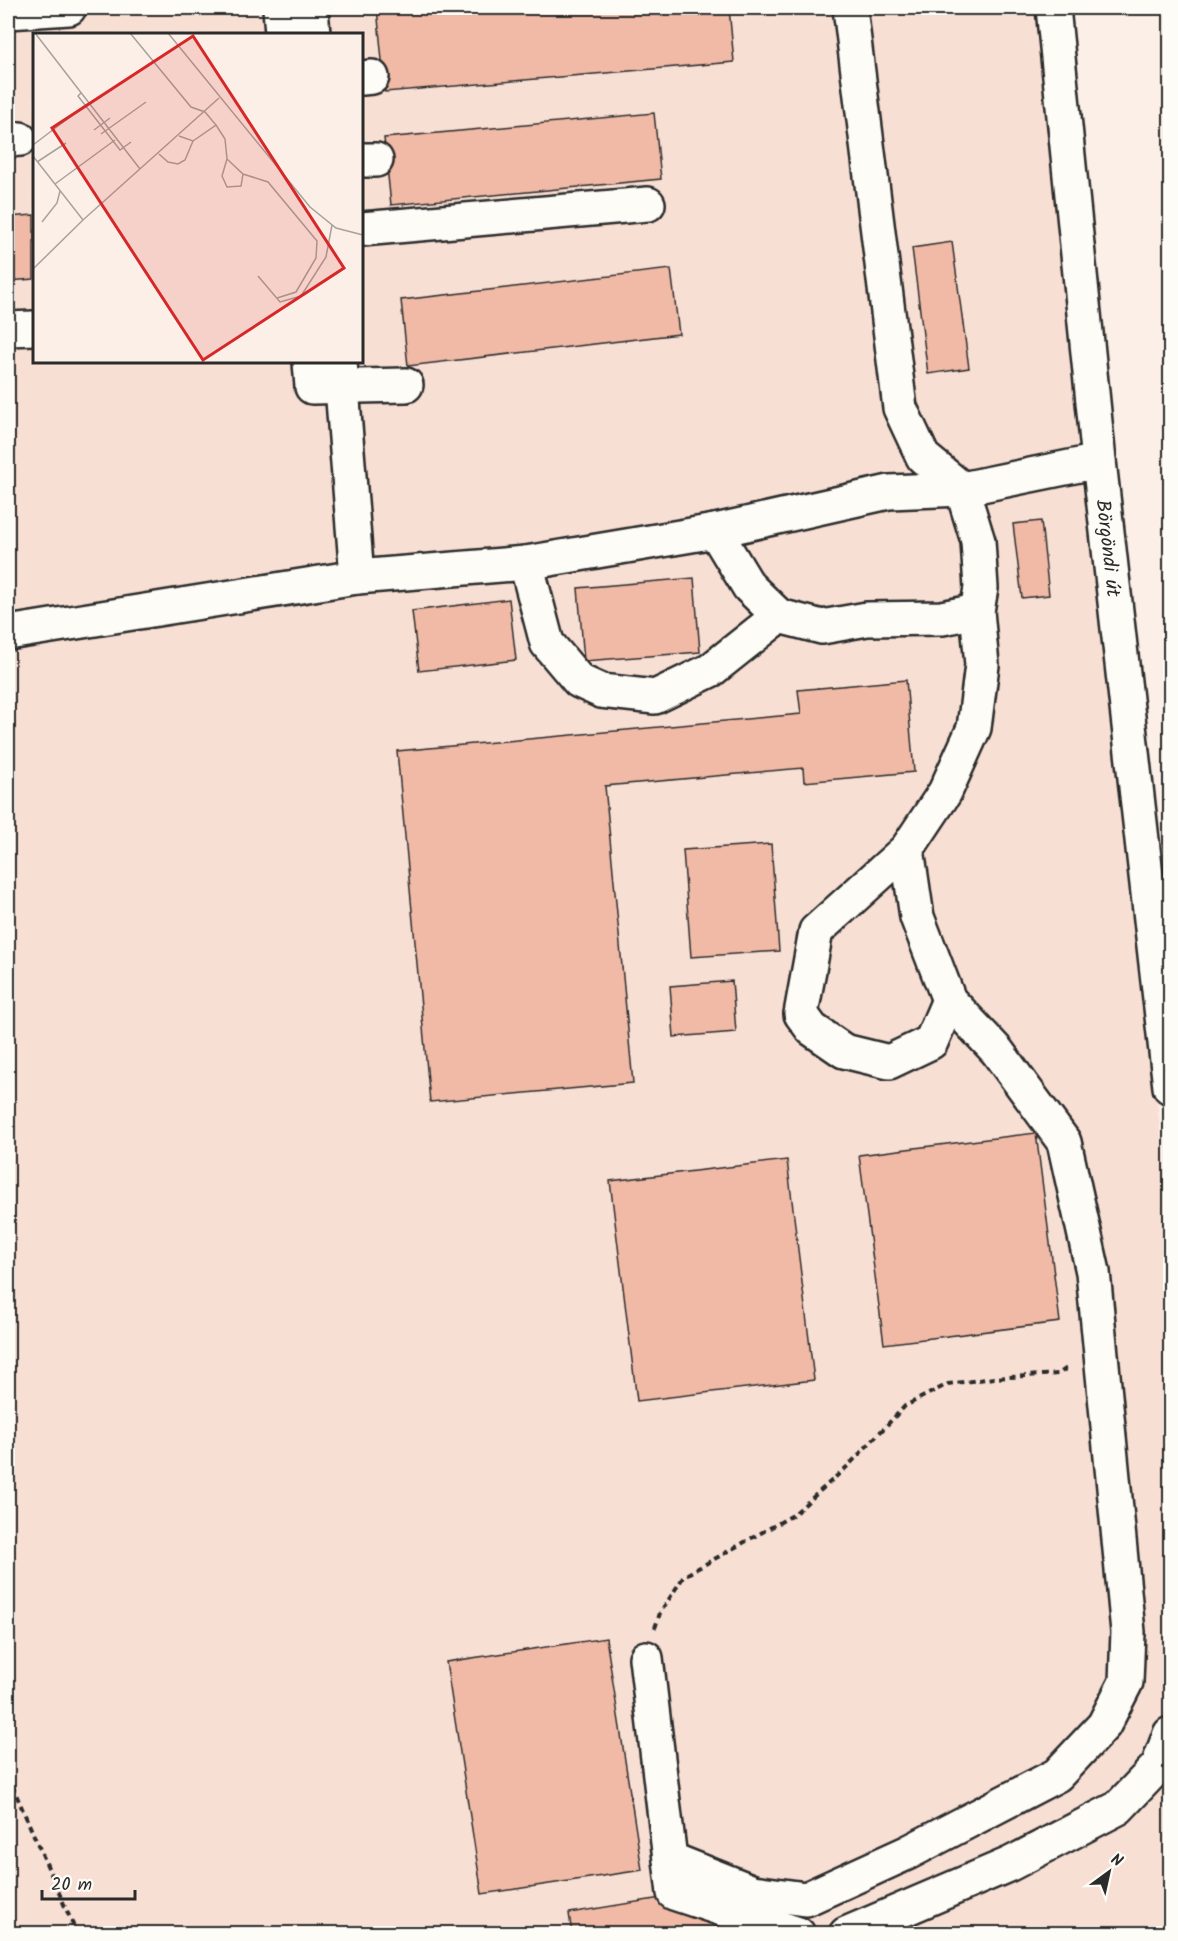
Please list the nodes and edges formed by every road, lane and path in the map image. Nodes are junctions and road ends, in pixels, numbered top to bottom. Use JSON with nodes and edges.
{"nodes":[{"id":1,"x":69,"y":8,"type":"edge"},
{"id":2,"x":280,"y":8,"type":"edge"},
{"id":3,"x":310,"y":8,"type":"edge"},
{"id":4,"x":850,"y":8,"type":"edge"},
{"id":5,"x":1053,"y":8,"type":"edge"},
{"id":6,"x":8,"y":12,"type":"edge"},
{"id":7,"x":282,"y":33,"type":"edge"},
{"id":8,"x":313,"y":33,"type":"edge"},
{"id":9,"x":648,"y":204,"type":"dead end"},
{"id":10,"x":363,"y":230,"type":"edge"},
{"id":11,"x":33,"y":328,"type":"edge"},
{"id":12,"x":8,"y":329,"type":"edge"},
{"id":13,"x":310,"y":363,"type":"edge"},
{"id":14,"x":341,"y":374,"type":"edge"},
{"id":15,"x":406,"y":385,"type":"dead end"},
{"id":16,"x":1099,"y":461,"type":"junction"},
{"id":17,"x":962,"y":489,"type":"junction"},
{"id":18,"x":715,"y":531,"type":"junction"},
{"id":19,"x":526,"y":563,"type":"junction"},
{"id":20,"x":357,"y":577,"type":"junction"},
{"id":21,"x":977,"y":610,"type":"junction"},
{"id":22,"x":779,"y":616,"type":"junction"},
{"id":23,"x":8,"y":633,"type":"edge"},
{"id":24,"x":907,"y":849,"type":"junction"},
{"id":25,"x":950,"y":1000,"type":"junction"},
{"id":26,"x":1170,"y":1087,"type":"edge"},
{"id":27,"x":1100,"y":1344,"type":"junction"},
{"id":28,"x":646,"y":1658,"type":"joint"},
{"id":29,"x":1170,"y":1734,"type":"edge"},
{"id":30,"x":8,"y":1776,"type":"edge"},
{"id":31,"x":1164,"y":1777,"type":"edge"},
{"id":32,"x":670,"y":1859,"type":"junction"},
{"id":33,"x":77,"y":1934,"type":"edge"},
{"id":34,"x":798,"y":1934,"type":"edge"},
{"id":35,"x":846,"y":1934,"type":"edge"}],
"edges":[{"from":1,"to":6,"type":"street"},
{"from":2,"to":7,"type":"street"},
{"from":3,"to":8,"type":"street"},
{"from":4,"to":17,"type":"street"},
{"from":5,"to":16,"type":"street","name":"Börgöndi út"},
{"from":9,"to":10,"type":"street"},
{"from":11,"to":12,"type":"street"},
{"from":13,"to":14,"type":"street"},
{"from":14,"to":15,"type":"street"},
{"from":14,"to":20,"type":"street"},
{"from":16,"to":17,"type":"street"},
{"from":16,"to":26,"type":"street","name":"Börgöndi út"},
{"from":17,"to":18,"type":"street"},
{"from":17,"to":21,"type":"street"},
{"from":18,"to":19,"type":"street"},
{"from":18,"to":22,"type":"street"},
{"from":19,"to":20,"type":"street"},
{"from":19,"to":22,"type":"street"},
{"from":20,"to":23,"type":"street"},
{"from":21,"to":22,"type":"street"},
{"from":21,"to":24,"type":"street"},
{"from":24,"to":25,"type":"street"},
{"from":24,"to":25,"type":"street"},
{"from":25,"to":27,"type":"street"},
{"from":27,"to":28,"type":"path"},
{"from":27,"to":32,"type":"street"},
{"from":28,"to":32,"type":"street"},
{"from":29,"to":31,"type":"street"},
{"from":30,"to":33,"type":"path"},
{"from":31,"to":35,"type":"street"},
{"from":32,"to":34,"type":"street"}]}
